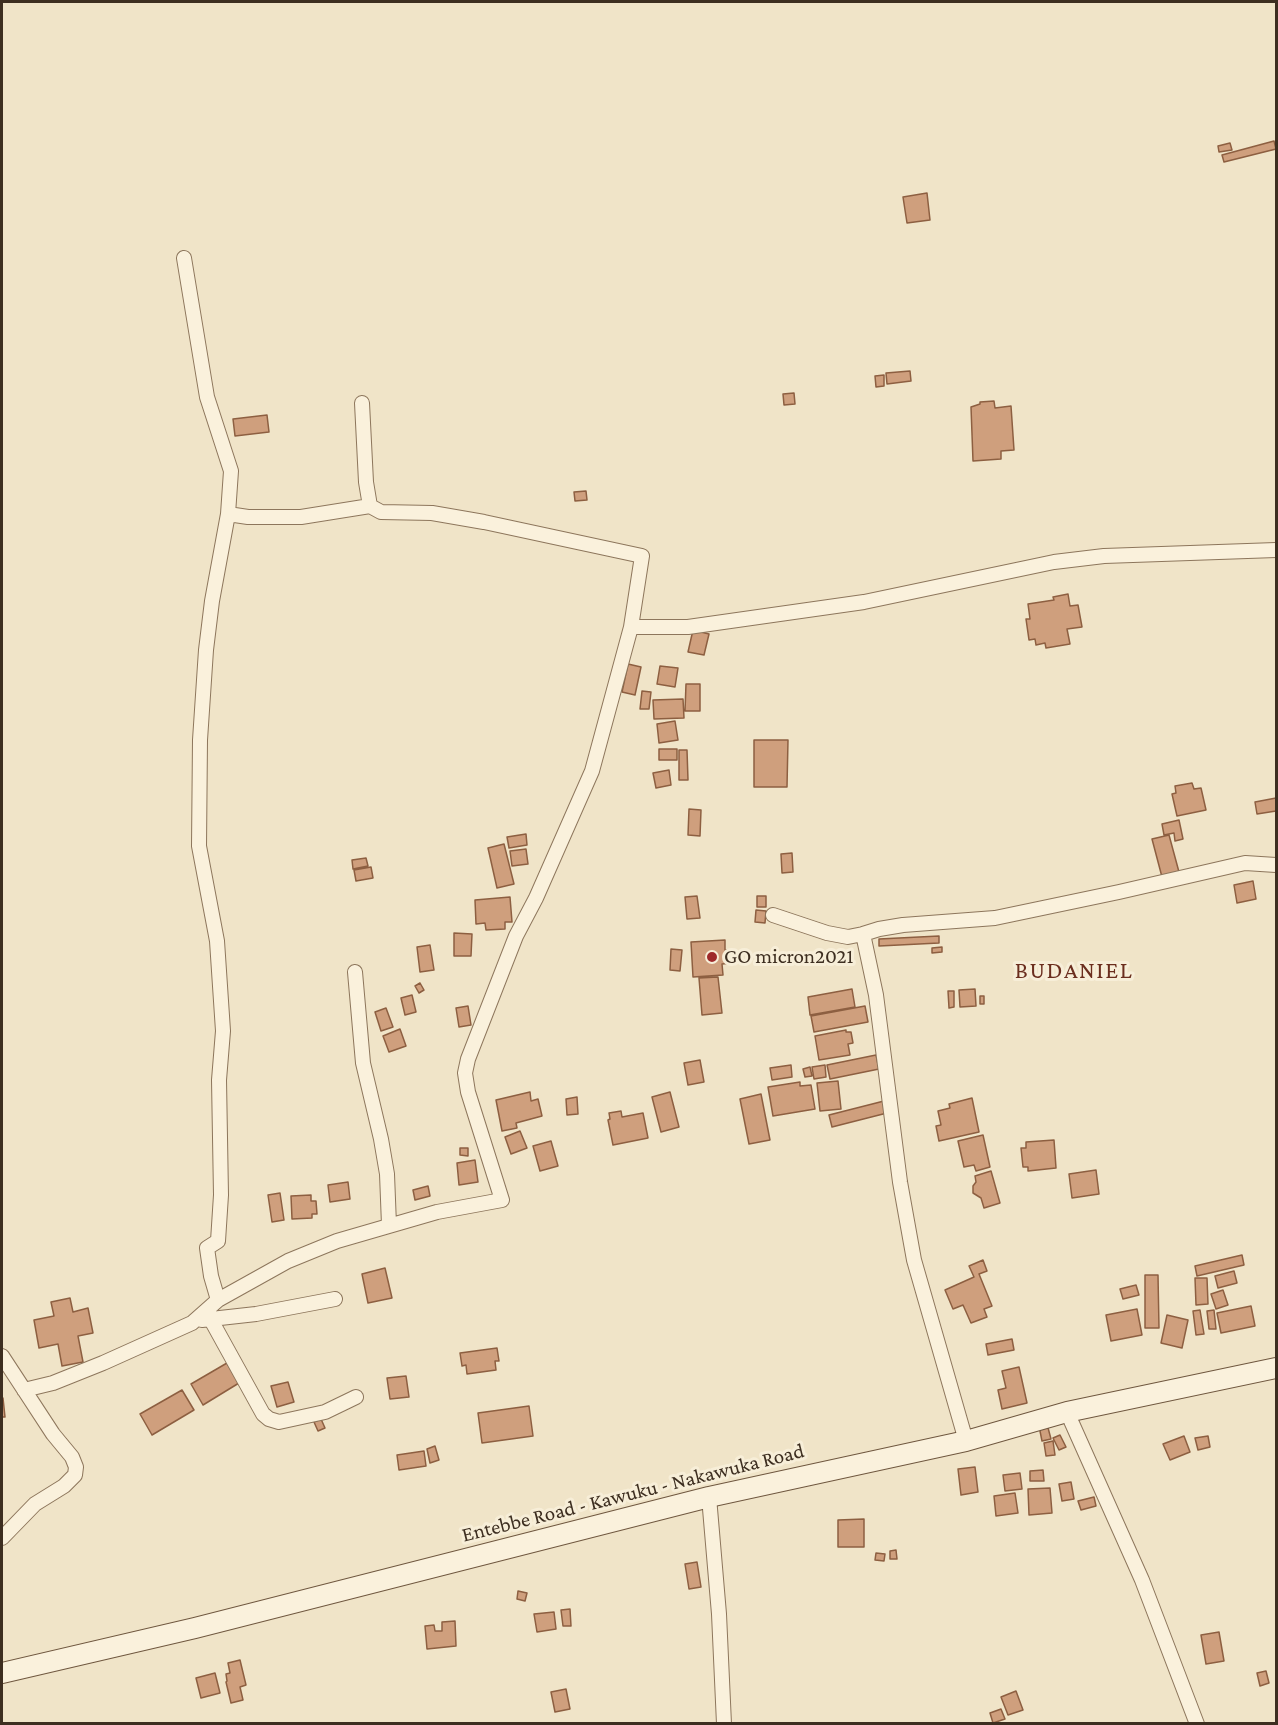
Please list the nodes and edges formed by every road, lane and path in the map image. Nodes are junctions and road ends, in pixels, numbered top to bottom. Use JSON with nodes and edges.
{"nodes":[{"id":1,"x":184,"y":258,"type":"dead end"},
{"id":2,"x":362,"y":403,"type":"dead end"},
{"id":3,"x":370,"y":506,"type":"junction"},
{"id":4,"x":228,"y":514,"type":"junction"},
{"id":5,"x":1276,"y":550,"type":"edge"},
{"id":6,"x":631,"y":627,"type":"junction"},
{"id":7,"x":1276,"y":865,"type":"edge"},
{"id":8,"x":773,"y":915,"type":"dead end"},
{"id":9,"x":863,"y":934,"type":"junction"},
{"id":10,"x":355,"y":972,"type":"dead end"},
{"id":11,"x":389,"y":1225,"type":"junction"},
{"id":12,"x":335,"y":1299,"type":"dead end"},
{"id":13,"x":218,"y":1300,"type":"junction"},
{"id":14,"x":210,"y":1318,"type":"junction"},
{"id":15,"x":192,"y":1323,"type":"junction"},
{"id":16,"x":2,"y":1356,"type":"edge"},
{"id":17,"x":1276,"y":1368,"type":"edge"},
{"id":18,"x":24,"y":1390,"type":"junction"},
{"id":19,"x":356,"y":1397,"type":"dead end"},
{"id":20,"x":1067,"y":1412,"type":"junction"},
{"id":21,"x":966,"y":1441,"type":"junction"},
{"id":22,"x":709,"y":1497,"type":"junction"},
{"id":23,"x":2,"y":1538,"type":"edge"},
{"id":24,"x":2,"y":1673,"type":"edge"},
{"id":25,"x":724,"y":1724,"type":"edge"},
{"id":26,"x":1197,"y":1724,"type":"edge"}],
"edges":[{"from":1,"to":4,"type":"street"},
{"from":2,"to":3,"type":"street"},
{"from":3,"to":4,"type":"street"},
{"from":3,"to":6,"type":"street"},
{"from":4,"to":13,"type":"street"},
{"from":5,"to":6,"type":"street"},
{"from":6,"to":11,"type":"street"},
{"from":7,"to":9,"type":"street"},
{"from":8,"to":9,"type":"street"},
{"from":9,"to":21,"type":"street"},
{"from":10,"to":11,"type":"street"},
{"from":11,"to":13,"type":"street"},
{"from":12,"to":14,"type":"street"},
{"from":13,"to":15,"type":"street"},
{"from":14,"to":15,"type":"street"},
{"from":14,"to":19,"type":"street"},
{"from":15,"to":18,"type":"street"},
{"from":16,"to":18,"type":"street"},
{"from":17,"to":20,"type":"main road","name":"Entebbe Road - Kawuku - Nakawuka Road"},
{"from":18,"to":23,"type":"street"},
{"from":20,"to":21,"type":"main road","name":"Entebbe Road - Kawuku - Nakawuka Road"},
{"from":20,"to":26,"type":"street"},
{"from":21,"to":22,"type":"main road","name":"Entebbe Road - Kawuku - Nakawuka Road"},
{"from":22,"to":24,"type":"main road","name":"Entebbe Road - Kawuku - Nakawuka Road"},
{"from":22,"to":25,"type":"street"}]}
